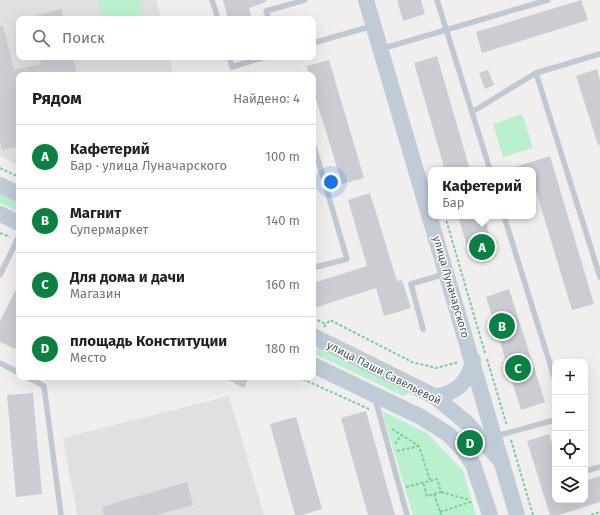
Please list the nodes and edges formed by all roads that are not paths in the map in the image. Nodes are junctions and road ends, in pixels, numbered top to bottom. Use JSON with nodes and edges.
{"nodes":[{"id":1,"x":212,"y":0,"type":"edge"},
{"id":2,"x":305,"y":0,"type":"edge"},
{"id":3,"x":366,"y":0,"type":"edge"},
{"id":4,"x":437,"y":0,"type":"edge"},
{"id":5,"x":548,"y":0,"type":"edge"},
{"id":6,"x":217,"y":16,"type":"edge"},
{"id":7,"x":268,"y":16,"type":"edge"},
{"id":8,"x":374,"y":25,"type":"junction"},
{"id":9,"x":446,"y":30,"type":"junction"},
{"id":10,"x":316,"y":42,"type":"edge"},
{"id":11,"x":381,"y":49,"type":"junction"},
{"id":12,"x":600,"y":54,"type":"edge"},
{"id":13,"x":230,"y":60,"type":"edge"},
{"id":14,"x":255,"y":60,"type":"edge"},
{"id":15,"x":536,"y":73,"type":"junction"},
{"id":16,"x":472,"y":112,"type":"junction"},
{"id":17,"x":316,"y":153,"type":"edge"},
{"id":18,"x":489,"y":167,"type":"edge"},
{"id":19,"x":0,"y":185,"type":"edge"},
{"id":20,"x":16,"y":193,"type":"edge"},
{"id":21,"x":428,"y":209,"type":"edge"},
{"id":22,"x":0,"y":214,"type":"edge"},
{"id":23,"x":431,"y":219,"type":"edge"},
{"id":24,"x":505,"y":219,"type":"edge"},
{"id":25,"x":16,"y":222,"type":"edge"},
{"id":26,"x":16,"y":242,"type":"edge"},
{"id":27,"x":316,"y":267,"type":"edge"},
{"id":28,"x":447,"y":274,"type":"junction"},
{"id":29,"x":0,"y":275,"type":"edge"},
{"id":30,"x":600,"y":277,"type":"edge"},
{"id":31,"x":423,"y":328,"type":"dead end"},
{"id":32,"x":316,"y":337,"type":"edge"},
{"id":33,"x":477,"y":357,"type":"junction"},
{"id":34,"x":0,"y":363,"type":"edge"},
{"id":35,"x":316,"y":366,"type":"edge"},
{"id":36,"x":552,"y":370,"type":"edge"},
{"id":37,"x":16,"y":371,"type":"edge"},
{"id":38,"x":33,"y":380,"type":"edge"},
{"id":39,"x":479,"y":383,"type":"junction"},
{"id":40,"x":374,"y":394,"type":"junction"},
{"id":41,"x":434,"y":396,"type":"junction"},
{"id":42,"x":464,"y":420,"type":"junction"},
{"id":43,"x":552,"y":421,"type":"edge"},
{"id":44,"x":444,"y":431,"type":"junction"},
{"id":45,"x":502,"y":435,"type":"junction"},
{"id":46,"x":502,"y":464,"type":"junction"},
{"id":47,"x":600,"y":467,"type":"edge"},
{"id":48,"x":588,"y":470,"type":"edge"},
{"id":49,"x":483,"y":511,"type":"edge"},
{"id":50,"x":61,"y":515,"type":"edge"},
{"id":51,"x":407,"y":515,"type":"edge"},
{"id":52,"x":517,"y":515,"type":"edge"}],
"edges":[{"from":1,"to":6,"type":"lane"},
{"from":2,"to":7,"type":"lane"},
{"from":3,"to":8,"type":"main road","name":"улица Луначарского"},
{"from":4,"to":9,"type":"lane"},
{"from":5,"to":9,"type":"lane"},
{"from":8,"to":10,"type":"lane"},
{"from":8,"to":11,"type":"main road","name":"улица Луначарского"},
{"from":9,"to":11,"type":"lane"},
{"from":9,"to":16,"type":"lane"},
{"from":11,"to":21,"type":"main road","name":"улица Луначарского"},
{"from":12,"to":15,"type":"lane"},
{"from":13,"to":14,"type":"lane"},
{"from":15,"to":16,"type":"lane"},
{"from":15,"to":30,"type":"lane"},
{"from":16,"to":18,"type":"lane"},
{"from":17,"to":27,"type":"lane"},
{"from":19,"to":20,"type":"main road"},
{"from":22,"to":25,"type":"main road"},
{"from":23,"to":28,"type":"main road","name":"улица Луначарского"},
{"from":24,"to":36,"type":"lane"},
{"from":26,"to":29,"type":"lane"},
{"from":28,"to":31,"type":"lane"},
{"from":28,"to":33,"type":"main road","name":"улица Луначарского"},
{"from":32,"to":41,"type":"main road","name":"улица Паши Савельевой"},
{"from":33,"to":39,"type":"main road","name":"улица Луначарского"},
{"from":33,"to":41,"type":"main road"},
{"from":34,"to":37,"type":"lane"},
{"from":35,"to":40,"type":"main road","name":"улица Паши Савельевой"},
{"from":38,"to":50,"type":"lane"},
{"from":39,"to":42,"type":"main road"},
{"from":39,"to":45,"type":"main road","name":"улица Луначарского"},
{"from":40,"to":44,"type":"main road","name":"улица Паши Савельевой"},
{"from":40,"to":51,"type":"lane"},
{"from":41,"to":42,"type":"main road","name":"улица Паши Савельевой"},
{"from":42,"to":44,"type":"main road"},
{"from":42,"to":46,"type":"main road","name":"улица Паши Савельевой"},
{"from":43,"to":45,"type":"lane"},
{"from":44,"to":49,"type":"main road","name":"улица Паши Савельевой"},
{"from":45,"to":46,"type":"main road","name":"улица Паши Савельевой"},
{"from":46,"to":52,"type":"main road","name":"улица Паши Савельевой"},
{"from":47,"to":48,"type":"lane"}]}
